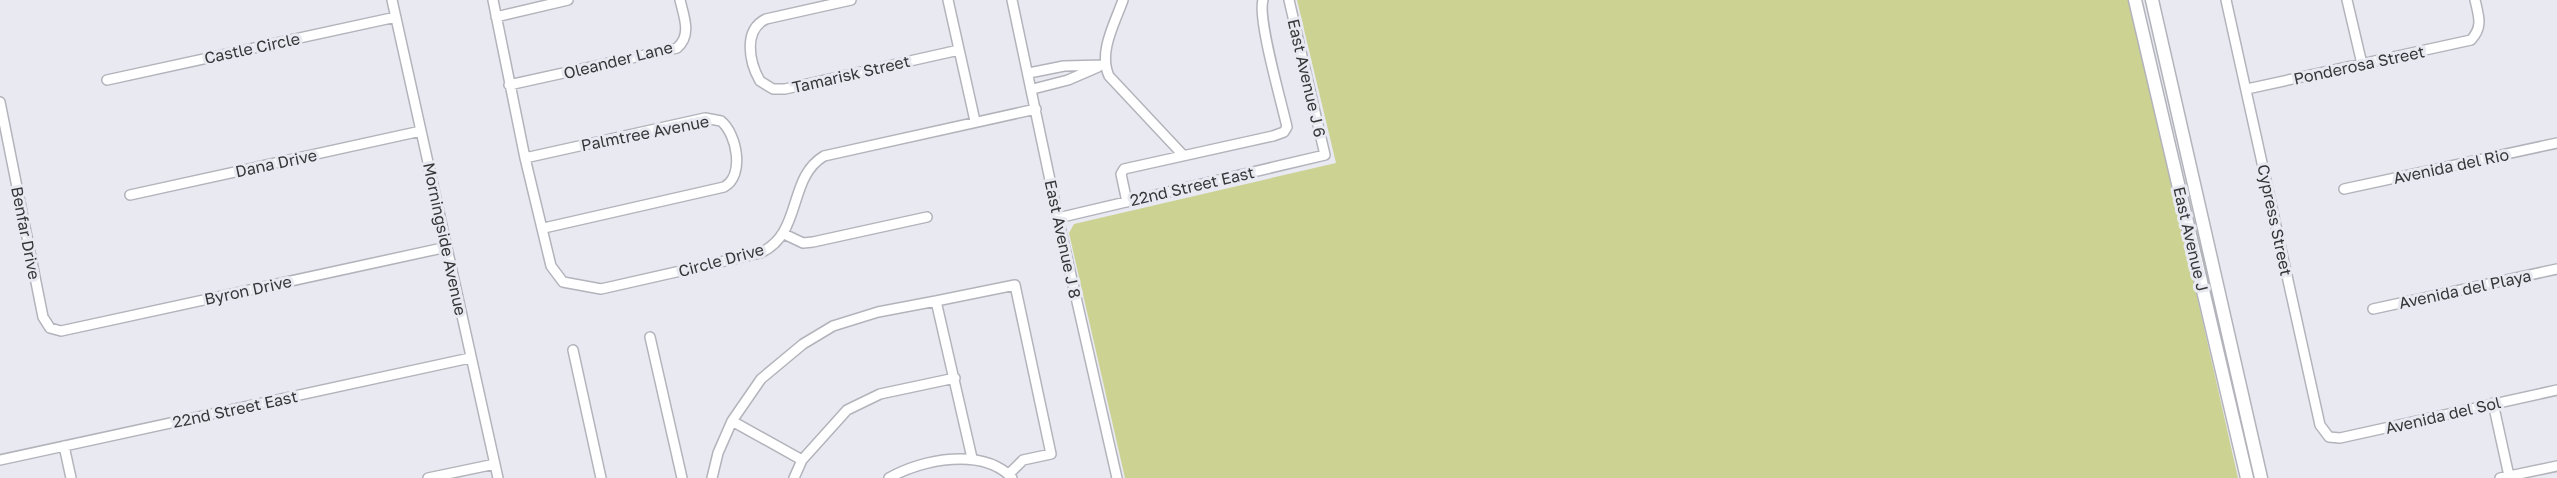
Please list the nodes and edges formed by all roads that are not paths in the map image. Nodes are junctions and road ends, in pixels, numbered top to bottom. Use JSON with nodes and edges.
{"nodes":[{"id":1,"x":392,"y":0,"type":"edge"},
{"id":2,"x":493,"y":0,"type":"edge"},
{"id":3,"x":568,"y":0,"type":"edge"},
{"id":4,"x":680,"y":0,"type":"edge"},
{"id":5,"x":851,"y":0,"type":"edge"},
{"id":6,"x":948,"y":0,"type":"edge"},
{"id":7,"x":1012,"y":0,"type":"edge"},
{"id":8,"x":1123,"y":0,"type":"edge"},
{"id":9,"x":1263,"y":0,"type":"edge"},
{"id":10,"x":1290,"y":0,"type":"edge"},
{"id":11,"x":2135,"y":0,"type":"edge"},
{"id":12,"x":2153,"y":0,"type":"edge"},
{"id":13,"x":2226,"y":0,"type":"edge"},
{"id":14,"x":2347,"y":0,"type":"edge"},
{"id":15,"x":2475,"y":0,"type":"edge"},
{"id":16,"x":496,"y":16,"type":"junction"},
{"id":17,"x":396,"y":17,"type":"junction"},
{"id":18,"x":959,"y":50,"type":"junction"},
{"id":19,"x":1104,"y":64,"type":"junction"},
{"id":20,"x":2362,"y":64,"type":"junction"},
{"id":21,"x":1029,"y":73,"type":"junction"},
{"id":22,"x":107,"y":80,"type":"dead end"},
{"id":23,"x":509,"y":85,"type":"junction"},
{"id":24,"x":1033,"y":89,"type":"junction"},
{"id":25,"x":2247,"y":89,"type":"junction"},
{"id":26,"x":0,"y":102,"type":"edge"},
{"id":27,"x":1036,"y":109,"type":"junction"},
{"id":28,"x":975,"y":121,"type":"junction"},
{"id":29,"x":421,"y":131,"type":"junction"},
{"id":30,"x":2557,"y":143,"type":"edge"},
{"id":31,"x":1183,"y":155,"type":"junction"},
{"id":32,"x":1325,"y":155,"type":"joint"},
{"id":33,"x":525,"y":158,"type":"junction"},
{"id":34,"x":2344,"y":189,"type":"dead end"},
{"id":35,"x":130,"y":195,"type":"dead end"},
{"id":36,"x":1127,"y":202,"type":"junction"},
{"id":37,"x":927,"y":217,"type":"dead end"},
{"id":38,"x":1058,"y":218,"type":"junction"},
{"id":39,"x":543,"y":228,"type":"junction"},
{"id":40,"x":784,"y":234,"type":"junction"},
{"id":41,"x":447,"y":247,"type":"junction"},
{"id":42,"x":2557,"y":269,"type":"edge"},
{"id":43,"x":936,"y":301,"type":"junction"},
{"id":44,"x":2373,"y":309,"type":"dead end"},
{"id":45,"x":50,"y":328,"type":"joint"},
{"id":46,"x":650,"y":337,"type":"dead end"},
{"id":47,"x":573,"y":350,"type":"dead end"},
{"id":48,"x":470,"y":358,"type":"junction"},
{"id":49,"x":955,"y":378,"type":"junction"},
{"id":50,"x":2557,"y":390,"type":"edge"},
{"id":51,"x":2493,"y":403,"type":"junction"},
{"id":52,"x":732,"y":421,"type":"junction"},
{"id":53,"x":2329,"y":437,"type":"joint"},
{"id":54,"x":64,"y":446,"type":"junction"},
{"id":55,"x":972,"y":458,"type":"junction"},
{"id":56,"x":0,"y":460,"type":"edge"},
{"id":57,"x":802,"y":460,"type":"junction"},
{"id":58,"x":495,"y":464,"type":"junction"},
{"id":59,"x":2557,"y":466,"type":"edge"},
{"id":60,"x":1010,"y":476,"type":"edge"},
{"id":61,"x":2504,"y":477,"type":"edge"},
{"id":62,"x":71,"y":478,"type":"edge"},
{"id":63,"x":428,"y":478,"type":"edge"},
{"id":64,"x":498,"y":478,"type":"edge"},
{"id":65,"x":601,"y":478,"type":"edge"},
{"id":66,"x":682,"y":478,"type":"edge"},
{"id":67,"x":712,"y":478,"type":"edge"},
{"id":68,"x":794,"y":478,"type":"edge"},
{"id":69,"x":889,"y":478,"type":"edge"},
{"id":70,"x":1117,"y":478,"type":"edge"},
{"id":71,"x":2247,"y":478,"type":"edge"},
{"id":72,"x":2261,"y":478,"type":"edge"}],
"edges":[{"from":1,"to":17,"type":"street","name":"Morningside Avenue"},
{"from":2,"to":16,"type":"street"},
{"from":3,"to":16,"type":"street"},
{"from":4,"to":23,"type":"street","name":"Oleander Lane"},
{"from":5,"to":18,"type":"street","name":"Tamarisk Street"},
{"from":6,"to":18,"type":"street"},
{"from":7,"to":21,"type":"street","name":"East Avenue J 8"},
{"from":8,"to":19,"type":"street"},
{"from":9,"to":31,"type":"street"},
{"from":10,"to":32,"type":"street","name":"East Avenue J 6"},
{"from":11,"to":71,"type":"main road","name":"East Avenue J"},
{"from":12,"to":72,"type":"main road","name":"East Avenue J"},
{"from":13,"to":25,"type":"street","name":"Cypress Street"},
{"from":14,"to":20,"type":"street"},
{"from":15,"to":20,"type":"street","name":"Ponderosa Street"},
{"from":16,"to":23,"type":"street"},
{"from":17,"to":22,"type":"street","name":"Castle Circle"},
{"from":17,"to":29,"type":"street","name":"Morningside Avenue"},
{"from":18,"to":28,"type":"street"},
{"from":19,"to":21,"type":"street"},
{"from":19,"to":24,"type":"street"},
{"from":19,"to":31,"type":"street"},
{"from":20,"to":25,"type":"street","name":"Ponderosa Street"},
{"from":21,"to":24,"type":"street","name":"East Avenue J 8"},
{"from":23,"to":33,"type":"street"},
{"from":24,"to":27,"type":"street","name":"East Avenue J 8"},
{"from":25,"to":53,"type":"street","name":"Cypress Street"},
{"from":26,"to":45,"type":"street","name":"Benfar Drive"},
{"from":27,"to":28,"type":"street","name":"Circle Drive"},
{"from":27,"to":38,"type":"street","name":"East Avenue J 8"},
{"from":28,"to":40,"type":"street","name":"Circle Drive"},
{"from":29,"to":35,"type":"street","name":"Dana Drive"},
{"from":29,"to":41,"type":"street","name":"Morningside Avenue"},
{"from":30,"to":34,"type":"street","name":"Avenida del Rio"},
{"from":31,"to":36,"type":"street"},
{"from":32,"to":36,"type":"street","name":"22nd Street East"},
{"from":33,"to":39,"type":"street"},
{"from":33,"to":39,"type":"street","name":"Palmtree Avenue"},
{"from":36,"to":38,"type":"street","name":"22nd Street East"},
{"from":37,"to":40,"type":"street"},
{"from":38,"to":70,"type":"street","name":"East Avenue J 8"},
{"from":39,"to":40,"type":"street","name":"Circle Drive"},
{"from":41,"to":45,"type":"street","name":"Byron Drive"},
{"from":41,"to":48,"type":"street","name":"Morningside Avenue"},
{"from":42,"to":44,"type":"street","name":"Avenida del Playa"},
{"from":43,"to":49,"type":"street"},
{"from":43,"to":52,"type":"street"},
{"from":43,"to":60,"type":"street"},
{"from":46,"to":66,"type":"street"},
{"from":47,"to":65,"type":"street"},
{"from":48,"to":54,"type":"street","name":"22nd Street East"},
{"from":48,"to":58,"type":"street","name":"Morningside Avenue"},
{"from":49,"to":55,"type":"street"},
{"from":49,"to":57,"type":"street"},
{"from":50,"to":51,"type":"street","name":"Avenida del Sol"},
{"from":51,"to":53,"type":"street","name":"Avenida del Sol"},
{"from":51,"to":61,"type":"street"},
{"from":52,"to":57,"type":"street"},
{"from":52,"to":67,"type":"street"},
{"from":54,"to":56,"type":"street","name":"22nd Street East"},
{"from":54,"to":62,"type":"street"},
{"from":55,"to":60,"type":"street"},
{"from":55,"to":69,"type":"street"},
{"from":57,"to":68,"type":"street"},
{"from":58,"to":63,"type":"street"},
{"from":58,"to":64,"type":"street","name":"Morningside Avenue"},
{"from":59,"to":61,"type":"street"}]}
